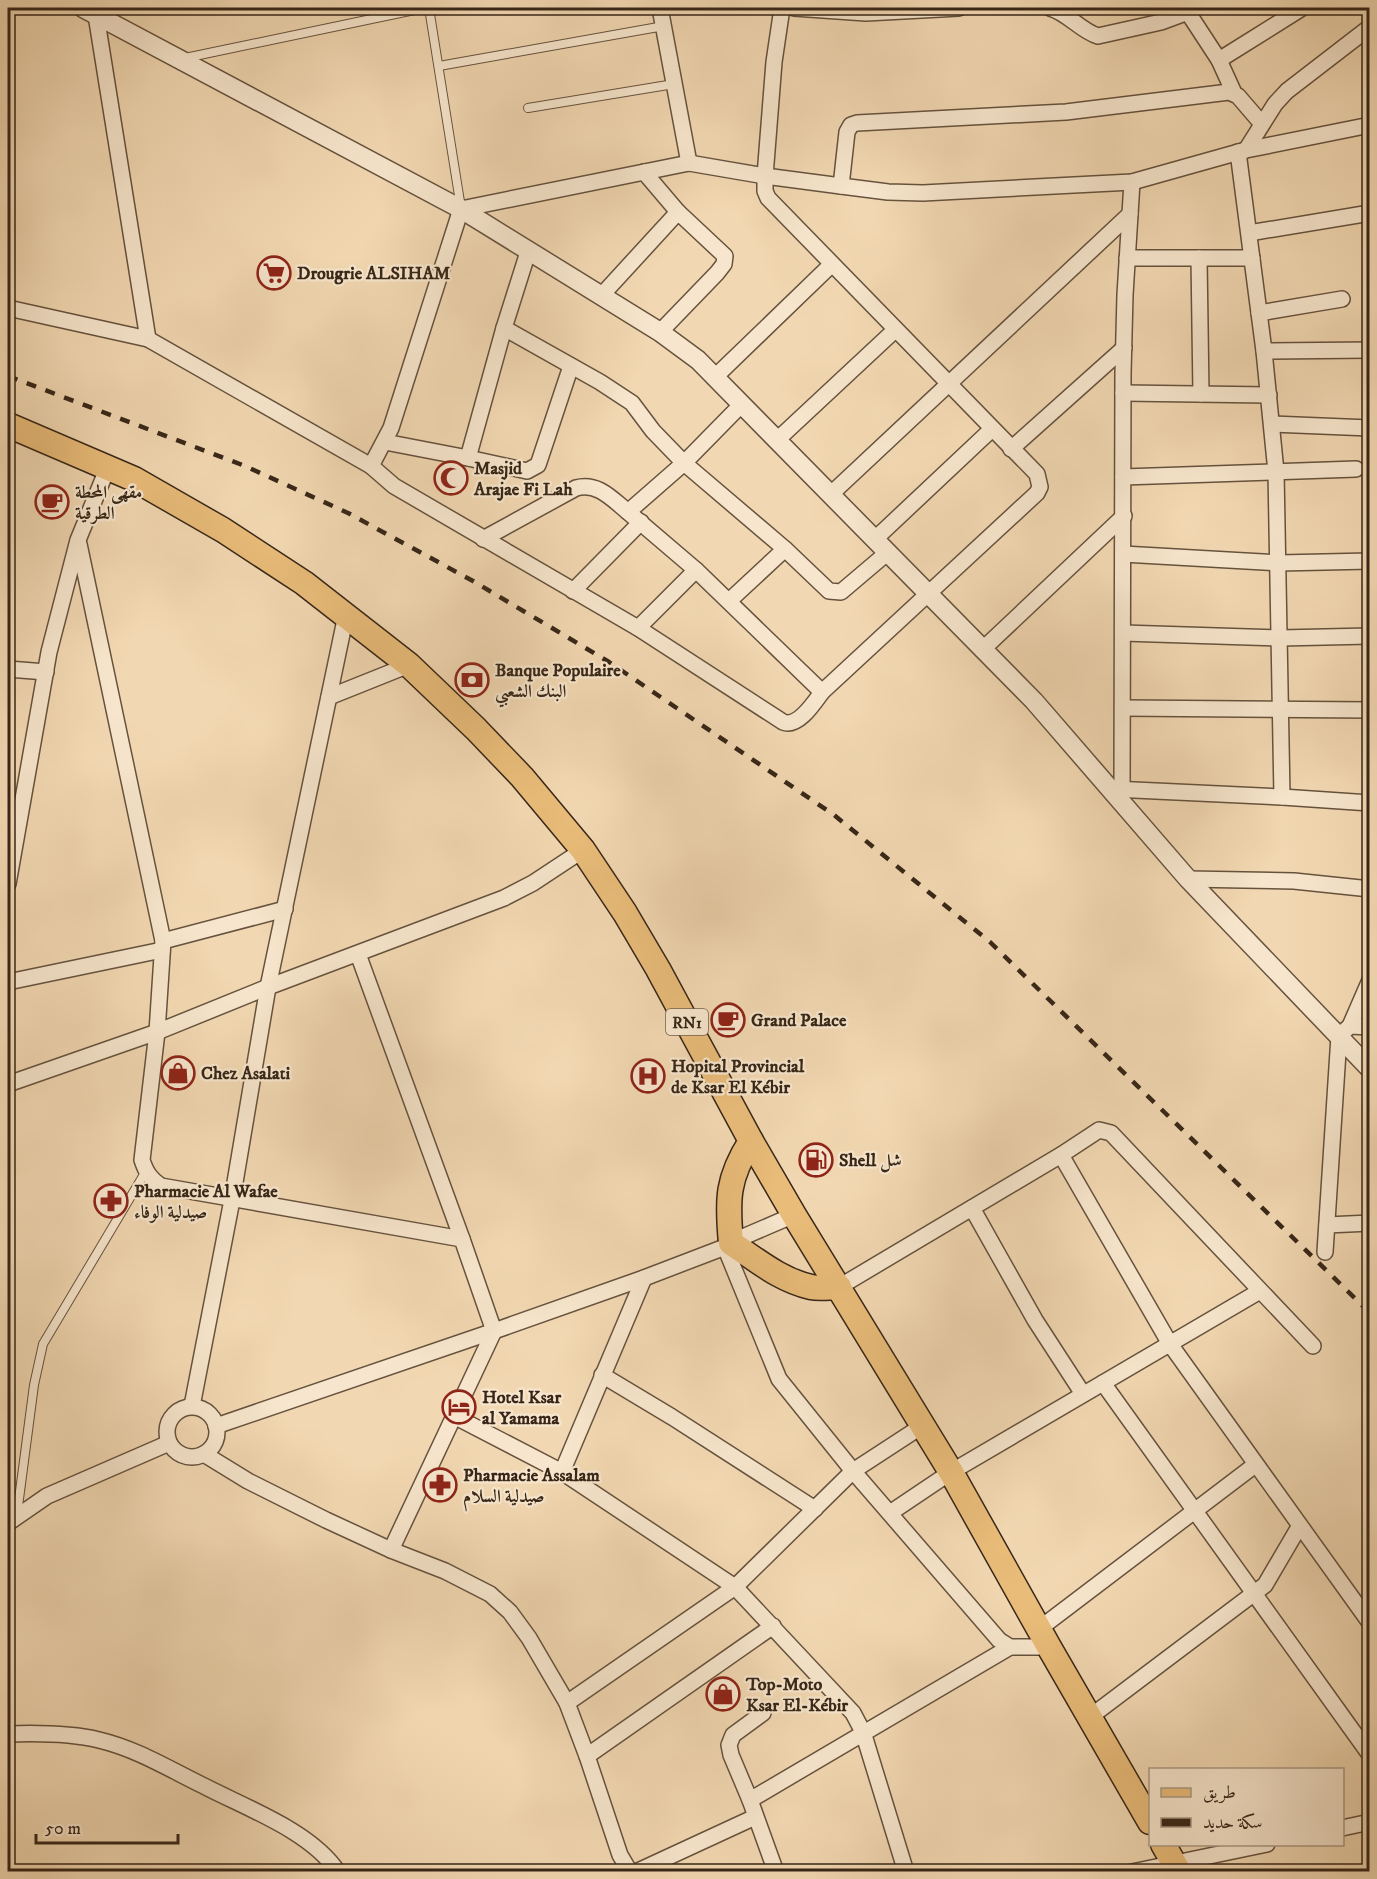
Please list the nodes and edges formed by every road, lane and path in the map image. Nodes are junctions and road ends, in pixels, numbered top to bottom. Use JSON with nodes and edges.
{"nodes":[{"id":1,"x":424,"y":8,"type":"edge"},
{"id":2,"x":429,"y":8,"type":"edge"},
{"id":3,"x":660,"y":8,"type":"edge"},
{"id":4,"x":782,"y":8,"type":"edge"},
{"id":5,"x":794,"y":8,"type":"edge"},
{"id":6,"x":959,"y":8,"type":"edge"},
{"id":7,"x":1050,"y":8,"type":"edge"},
{"id":8,"x":1302,"y":8,"type":"edge"},
{"id":9,"x":93,"y":10,"type":"edge"},
{"id":10,"x":1186,"y":10,"type":"edge"},
{"id":11,"x":664,"y":26,"type":"junction"},
{"id":12,"x":1370,"y":27,"type":"edge"},
{"id":13,"x":179,"y":60,"type":"junction"},
{"id":14,"x":1219,"y":60,"type":"junction"},
{"id":15,"x":439,"y":66,"type":"junction"},
{"id":16,"x":674,"y":84,"type":"junction"},
{"id":17,"x":1234,"y":93,"type":"junction"},
{"id":18,"x":528,"y":108,"type":"dead end"},
{"id":19,"x":1262,"y":124,"type":"junction"},
{"id":20,"x":1370,"y":124,"type":"edge"},
{"id":21,"x":1242,"y":151,"type":"junction"},
{"id":22,"x":689,"y":163,"type":"junction"},
{"id":23,"x":644,"y":172,"type":"junction"},
{"id":24,"x":765,"y":176,"type":"junction"},
{"id":25,"x":1132,"y":182,"type":"junction"},
{"id":26,"x":841,"y":186,"type":"junction"},
{"id":27,"x":461,"y":209,"type":"junction"},
{"id":28,"x":678,"y":212,"type":"junction"},
{"id":29,"x":1370,"y":213,"type":"edge"},
{"id":30,"x":1130,"y":214,"type":"junction"},
{"id":31,"x":1249,"y":233,"type":"junction"},
{"id":32,"x":528,"y":252,"type":"junction"},
{"id":33,"x":1127,"y":258,"type":"junction"},
{"id":34,"x":1198,"y":258,"type":"junction"},
{"id":35,"x":1252,"y":258,"type":"junction"},
{"id":36,"x":831,"y":265,"type":"junction"},
{"id":37,"x":601,"y":296,"type":"junction"},
{"id":38,"x":1342,"y":299,"type":"dead end"},
{"id":39,"x":8,"y":308,"type":"edge"},
{"id":40,"x":1259,"y":313,"type":"junction"},
{"id":41,"x":504,"y":328,"type":"junction"},
{"id":42,"x":895,"y":330,"type":"junction"},
{"id":43,"x":660,"y":332,"type":"junction"},
{"id":44,"x":148,"y":339,"type":"junction"},
{"id":45,"x":1124,"y":348,"type":"junction"},
{"id":46,"x":1370,"y":350,"type":"edge"},
{"id":47,"x":1264,"y":351,"type":"junction"},
{"id":48,"x":571,"y":366,"type":"junction"},
{"id":49,"x":715,"y":377,"type":"junction"},
{"id":50,"x":947,"y":384,"type":"junction"},
{"id":51,"x":1123,"y":393,"type":"junction"},
{"id":52,"x":1202,"y":394,"type":"junction"},
{"id":53,"x":1269,"y":395,"type":"junction"},
{"id":54,"x":742,"y":404,"type":"junction"},
{"id":55,"x":1272,"y":424,"type":"junction"},
{"id":56,"x":8,"y":425,"type":"edge"},
{"id":57,"x":1370,"y":428,"type":"edge"},
{"id":58,"x":992,"y":429,"type":"junction"},
{"id":59,"x":777,"y":440,"type":"junction"},
{"id":60,"x":386,"y":441,"type":"junction"},
{"id":61,"x":1011,"y":448,"type":"junction"},
{"id":62,"x":468,"y":458,"type":"junction"},
{"id":63,"x":684,"y":463,"type":"junction"},
{"id":64,"x":371,"y":466,"type":"junction"},
{"id":65,"x":108,"y":467,"type":"junction"},
{"id":66,"x":1356,"y":469,"type":"dead end"},
{"id":67,"x":1276,"y":472,"type":"junction"},
{"id":68,"x":1124,"y":477,"type":"junction"},
{"id":69,"x":830,"y":495,"type":"junction"},
{"id":70,"x":628,"y":512,"type":"junction"},
{"id":71,"x":1124,"y":516,"type":"junction"},
{"id":72,"x":640,"y":522,"type":"junction"},
{"id":73,"x":483,"y":539,"type":"junction"},
{"id":74,"x":78,"y":540,"type":"junction"},
{"id":75,"x":874,"y":540,"type":"junction"},
{"id":76,"x":785,"y":549,"type":"junction"},
{"id":77,"x":887,"y":553,"type":"junction"},
{"id":78,"x":1123,"y":554,"type":"junction"},
{"id":79,"x":1370,"y":561,"type":"edge"},
{"id":80,"x":1279,"y":562,"type":"junction"},
{"id":81,"x":696,"y":570,"type":"junction"},
{"id":82,"x":573,"y":591,"type":"junction"},
{"id":83,"x":928,"y":596,"type":"junction"},
{"id":84,"x":729,"y":601,"type":"junction"},
{"id":85,"x":346,"y":615,"type":"junction"},
{"id":86,"x":638,"y":628,"type":"junction"},
{"id":87,"x":1123,"y":633,"type":"junction"},
{"id":88,"x":1370,"y":636,"type":"edge"},
{"id":89,"x":1280,"y":638,"type":"junction"},
{"id":90,"x":982,"y":651,"type":"junction"},
{"id":91,"x":409,"y":665,"type":"junction"},
{"id":92,"x":8,"y":669,"type":"edge"},
{"id":93,"x":46,"y":672,"type":"junction"},
{"id":94,"x":822,"y":692,"type":"junction"},
{"id":95,"x":329,"y":697,"type":"junction"},
{"id":96,"x":1123,"y":708,"type":"junction"},
{"id":97,"x":1281,"y":710,"type":"junction"},
{"id":98,"x":1370,"y":710,"type":"edge"},
{"id":99,"x":1116,"y":789,"type":"junction"},
{"id":100,"x":1282,"y":797,"type":"junction"},
{"id":101,"x":1370,"y":803,"type":"edge"},
{"id":102,"x":583,"y":850,"type":"junction"},
{"id":103,"x":1188,"y":879,"type":"junction"},
{"id":104,"x":8,"y":884,"type":"edge"},
{"id":105,"x":1370,"y":888,"type":"edge"},
{"id":106,"x":285,"y":909,"type":"junction"},
{"id":107,"x":162,"y":945,"type":"junction"},
{"id":108,"x":358,"y":954,"type":"junction"},
{"id":109,"x":1370,"y":980,"type":"edge"},
{"id":110,"x":8,"y":982,"type":"edge"},
{"id":111,"x":268,"y":987,"type":"junction"},
{"id":112,"x":1370,"y":1027,"type":"edge"},
{"id":113,"x":1344,"y":1031,"type":"junction"},
{"id":114,"x":157,"y":1032,"type":"junction"},
{"id":115,"x":1370,"y":1069,"type":"edge"},
{"id":116,"x":8,"y":1084,"type":"edge"},
{"id":117,"x":751,"y":1142,"type":"junction"},
{"id":118,"x":1061,"y":1155,"type":"junction"},
{"id":119,"x":146,"y":1171,"type":"junction"},
{"id":120,"x":232,"y":1200,"type":"junction"},
{"id":121,"x":972,"y":1208,"type":"junction"},
{"id":122,"x":794,"y":1215,"type":"junction"},
{"id":123,"x":1370,"y":1222,"type":"edge"},
{"id":124,"x":1327,"y":1225,"type":"junction"},
{"id":125,"x":462,"y":1239,"type":"junction"},
{"id":126,"x":728,"y":1245,"type":"junction"},
{"id":127,"x":1325,"y":1251,"type":"dead end"},
{"id":128,"x":644,"y":1278,"type":"junction"},
{"id":129,"x":839,"y":1287,"type":"junction"},
{"id":130,"x":1260,"y":1291,"type":"junction"},
{"id":131,"x":494,"y":1331,"type":"junction"},
{"id":132,"x":1170,"y":1344,"type":"junction"},
{"id":133,"x":1314,"y":1346,"type":"dead end"},
{"id":134,"x":602,"y":1375,"type":"junction"},
{"id":135,"x":1103,"y":1383,"type":"junction"},
{"id":136,"x":1083,"y":1394,"type":"junction"},
{"id":137,"x":192,"y":1406,"type":"junction"},
{"id":138,"x":454,"y":1416,"type":"junction"},
{"id":139,"x":922,"y":1425,"type":"junction"},
{"id":140,"x":216,"y":1426,"type":"junction"},
{"id":141,"x":169,"y":1443,"type":"junction"},
{"id":142,"x":204,"y":1454,"type":"junction"},
{"id":143,"x":1255,"y":1465,"type":"junction"},
{"id":144,"x":854,"y":1471,"type":"junction"},
{"id":145,"x":562,"y":1472,"type":"junction"},
{"id":146,"x":951,"y":1472,"type":"junction"},
{"id":147,"x":815,"y":1509,"type":"junction"},
{"id":148,"x":1195,"y":1511,"type":"junction"},
{"id":149,"x":890,"y":1513,"type":"junction"},
{"id":150,"x":12,"y":1520,"type":"edge"},
{"id":151,"x":1299,"y":1527,"type":"junction"},
{"id":152,"x":391,"y":1550,"type":"junction"},
{"id":153,"x":735,"y":1587,"type":"junction"},
{"id":154,"x":1255,"y":1593,"type":"junction"},
{"id":155,"x":1370,"y":1623,"type":"edge"},
{"id":156,"x":773,"y":1626,"type":"junction"},
{"id":157,"x":1044,"y":1638,"type":"junction"},
{"id":158,"x":1010,"y":1647,"type":"junction"},
{"id":159,"x":567,"y":1703,"type":"junction"},
{"id":160,"x":763,"y":1713,"type":"dead end"},
{"id":161,"x":1090,"y":1717,"type":"junction"},
{"id":162,"x":863,"y":1732,"type":"junction"},
{"id":163,"x":8,"y":1734,"type":"edge"},
{"id":164,"x":1370,"y":1755,"type":"edge"},
{"id":165,"x":587,"y":1756,"type":"junction"},
{"id":166,"x":750,"y":1800,"type":"junction"},
{"id":167,"x":755,"y":1816,"type":"junction"},
{"id":168,"x":1149,"y":1820,"type":"edge"},
{"id":169,"x":1370,"y":1822,"type":"edge"},
{"id":170,"x":1344,"y":1828,"type":"edge"},
{"id":171,"x":1261,"y":1846,"type":"edge"},
{"id":172,"x":1172,"y":1860,"type":"edge"},
{"id":173,"x":338,"y":1872,"type":"edge"},
{"id":174,"x":630,"y":1872,"type":"edge"},
{"id":175,"x":636,"y":1872,"type":"edge"},
{"id":176,"x":776,"y":1872,"type":"edge"},
{"id":177,"x":906,"y":1872,"type":"edge"},
{"id":178,"x":1132,"y":1872,"type":"edge"}],
"edges":[{"from":1,"to":13,"type":"lane"},
{"from":2,"to":15,"type":"lane"},
{"from":3,"to":11,"type":"street"},
{"from":4,"to":24,"type":"street"},
{"from":5,"to":6,"type":"street"},
{"from":7,"to":10,"type":"street"},
{"from":8,"to":14,"type":"street"},
{"from":9,"to":13,"type":"street"},
{"from":9,"to":44,"type":"street"},
{"from":10,"to":14,"type":"street"},
{"from":11,"to":15,"type":"lane"},
{"from":11,"to":16,"type":"street"},
{"from":12,"to":19,"type":"street"},
{"from":13,"to":27,"type":"street"},
{"from":14,"to":17,"type":"street"},
{"from":15,"to":27,"type":"lane"},
{"from":16,"to":18,"type":"lane"},
{"from":16,"to":22,"type":"street"},
{"from":17,"to":19,"type":"street"},
{"from":17,"to":26,"type":"street"},
{"from":19,"to":21,"type":"street"},
{"from":20,"to":21,"type":"street"},
{"from":21,"to":25,"type":"street"},
{"from":21,"to":31,"type":"street"},
{"from":22,"to":23,"type":"street"},
{"from":22,"to":24,"type":"street"},
{"from":23,"to":27,"type":"street"},
{"from":23,"to":28,"type":"street"},
{"from":24,"to":26,"type":"street"},
{"from":24,"to":36,"type":"street"},
{"from":25,"to":26,"type":"street"},
{"from":25,"to":30,"type":"street"},
{"from":27,"to":32,"type":"street"},
{"from":27,"to":60,"type":"street"},
{"from":28,"to":37,"type":"street"},
{"from":28,"to":43,"type":"street"},
{"from":29,"to":31,"type":"street"},
{"from":30,"to":33,"type":"street"},
{"from":30,"to":50,"type":"street"},
{"from":31,"to":35,"type":"street"},
{"from":32,"to":37,"type":"street"},
{"from":32,"to":41,"type":"street"},
{"from":33,"to":34,"type":"street"},
{"from":33,"to":45,"type":"street"},
{"from":34,"to":35,"type":"street"},
{"from":34,"to":52,"type":"street"},
{"from":35,"to":40,"type":"street"},
{"from":36,"to":42,"type":"street"},
{"from":36,"to":49,"type":"street"},
{"from":37,"to":43,"type":"street"},
{"from":38,"to":40,"type":"street"},
{"from":39,"to":44,"type":"street"},
{"from":40,"to":47,"type":"street"},
{"from":41,"to":48,"type":"street"},
{"from":41,"to":62,"type":"street"},
{"from":42,"to":50,"type":"street"},
{"from":42,"to":59,"type":"street"},
{"from":43,"to":49,"type":"street"},
{"from":44,"to":64,"type":"street"},
{"from":45,"to":51,"type":"street"},
{"from":45,"to":61,"type":"street"},
{"from":46,"to":47,"type":"street"},
{"from":47,"to":53,"type":"street"},
{"from":48,"to":62,"type":"street"},
{"from":48,"to":63,"type":"street"},
{"from":49,"to":54,"type":"street"},
{"from":50,"to":58,"type":"street"},
{"from":50,"to":69,"type":"street"},
{"from":51,"to":52,"type":"street"},
{"from":51,"to":68,"type":"street"},
{"from":52,"to":53,"type":"street"},
{"from":53,"to":55,"type":"street"},
{"from":54,"to":59,"type":"street"},
{"from":54,"to":63,"type":"street"},
{"from":55,"to":57,"type":"street"},
{"from":55,"to":67,"type":"street"},
{"from":56,"to":65,"type":"main road","number":"RN1"},
{"from":58,"to":61,"type":"street"},
{"from":58,"to":75,"type":"street"},
{"from":59,"to":69,"type":"street"},
{"from":60,"to":62,"type":"street"},
{"from":60,"to":64,"type":"street"},
{"from":61,"to":83,"type":"street"},
{"from":63,"to":70,"type":"street"},
{"from":63,"to":76,"type":"street"},
{"from":64,"to":73,"type":"street"},
{"from":65,"to":74,"type":"street"},
{"from":65,"to":85,"type":"main road","number":"RN1"},
{"from":66,"to":67,"type":"street"},
{"from":67,"to":68,"type":"street"},
{"from":67,"to":80,"type":"street"},
{"from":68,"to":71,"type":"street"},
{"from":69,"to":75,"type":"street"},
{"from":70,"to":72,"type":"street"},
{"from":70,"to":73,"type":"street"},
{"from":71,"to":78,"type":"street"},
{"from":71,"to":90,"type":"street"},
{"from":72,"to":81,"type":"street"},
{"from":72,"to":82,"type":"street"},
{"from":73,"to":82,"type":"street"},
{"from":74,"to":93,"type":"street"},
{"from":74,"to":107,"type":"street"},
{"from":75,"to":77,"type":"street"},
{"from":76,"to":77,"type":"street"},
{"from":76,"to":84,"type":"street"},
{"from":77,"to":83,"type":"street"},
{"from":78,"to":80,"type":"street"},
{"from":78,"to":87,"type":"street"},
{"from":79,"to":80,"type":"street"},
{"from":80,"to":89,"type":"street"},
{"from":81,"to":84,"type":"street"},
{"from":81,"to":86,"type":"street"},
{"from":82,"to":86,"type":"street"},
{"from":83,"to":90,"type":"street"},
{"from":83,"to":94,"type":"street"},
{"from":84,"to":94,"type":"street"},
{"from":85,"to":91,"type":"main road","number":"RN1"},
{"from":85,"to":95,"type":"street"},
{"from":86,"to":94,"type":"street"},
{"from":87,"to":89,"type":"street"},
{"from":87,"to":96,"type":"street"},
{"from":88,"to":89,"type":"street"},
{"from":89,"to":97,"type":"street"},
{"from":90,"to":99,"type":"street"},
{"from":91,"to":95,"type":"street"},
{"from":91,"to":102,"type":"main road","number":"RN1"},
{"from":92,"to":93,"type":"street"},
{"from":93,"to":104,"type":"street"},
{"from":95,"to":106,"type":"street"},
{"from":96,"to":97,"type":"street"},
{"from":96,"to":99,"type":"street"},
{"from":97,"to":98,"type":"street"},
{"from":97,"to":100,"type":"street"},
{"from":99,"to":100,"type":"street"},
{"from":99,"to":103,"type":"street"},
{"from":100,"to":101,"type":"street"},
{"from":102,"to":108,"type":"street"},
{"from":102,"to":117,"type":"main road","number":"RN1"},
{"from":103,"to":105,"type":"street"},
{"from":103,"to":113,"type":"street"},
{"from":106,"to":107,"type":"street"},
{"from":106,"to":111,"type":"street"},
{"from":107,"to":110,"type":"street"},
{"from":107,"to":114,"type":"street"},
{"from":108,"to":111,"type":"street"},
{"from":108,"to":125,"type":"street"},
{"from":109,"to":113,"type":"street"},
{"from":111,"to":114,"type":"street"},
{"from":111,"to":120,"type":"street"},
{"from":112,"to":113,"type":"street"},
{"from":113,"to":115,"type":"street"},
{"from":113,"to":124,"type":"street"},
{"from":114,"to":116,"type":"street"},
{"from":114,"to":119,"type":"street"},
{"from":117,"to":122,"type":"main road","number":"RN1"},
{"from":117,"to":126,"type":"main road"},
{"from":118,"to":121,"type":"street"},
{"from":118,"to":130,"type":"street"},
{"from":118,"to":132,"type":"street"},
{"from":119,"to":120,"type":"street"},
{"from":119,"to":150,"type":"lane"},
{"from":120,"to":125,"type":"street"},
{"from":120,"to":137,"type":"street"},
{"from":121,"to":129,"type":"street"},
{"from":121,"to":136,"type":"street"},
{"from":122,"to":126,"type":"street"},
{"from":122,"to":129,"type":"main road","number":"RN1"},
{"from":123,"to":124,"type":"street"},
{"from":124,"to":127,"type":"street"},
{"from":125,"to":131,"type":"street"},
{"from":126,"to":128,"type":"street"},
{"from":126,"to":129,"type":"main road"},
{"from":126,"to":144,"type":"street"},
{"from":128,"to":131,"type":"street"},
{"from":128,"to":134,"type":"street"},
{"from":129,"to":139,"type":"main road","number":"RN1"},
{"from":130,"to":132,"type":"street"},
{"from":130,"to":133,"type":"street"},
{"from":131,"to":138,"type":"street"},
{"from":131,"to":140,"type":"street"},
{"from":132,"to":135,"type":"street"},
{"from":132,"to":143,"type":"street"},
{"from":134,"to":145,"type":"street"},
{"from":134,"to":147,"type":"street"},
{"from":135,"to":136,"type":"street"},
{"from":135,"to":148,"type":"street"},
{"from":136,"to":146,"type":"street"},
{"from":137,"to":140,"type":"street"},
{"from":137,"to":141,"type":"street"},
{"from":138,"to":145,"type":"street"},
{"from":138,"to":152,"type":"street"},
{"from":139,"to":144,"type":"street"},
{"from":139,"to":146,"type":"main road","number":"RN1"},
{"from":140,"to":142,"type":"street"},
{"from":141,"to":142,"type":"street"},
{"from":141,"to":150,"type":"street"},
{"from":142,"to":152,"type":"street"},
{"from":143,"to":148,"type":"street"},
{"from":143,"to":151,"type":"street"},
{"from":144,"to":147,"type":"street"},
{"from":144,"to":149,"type":"street"},
{"from":145,"to":153,"type":"street"},
{"from":146,"to":149,"type":"street"},
{"from":146,"to":157,"type":"main road","number":"RN1"},
{"from":147,"to":153,"type":"street"},
{"from":148,"to":154,"type":"street"},
{"from":148,"to":157,"type":"street"},
{"from":149,"to":158,"type":"street"},
{"from":151,"to":154,"type":"street"},
{"from":151,"to":155,"type":"street"},
{"from":152,"to":159,"type":"street"},
{"from":153,"to":156,"type":"street"},
{"from":153,"to":159,"type":"street"},
{"from":154,"to":161,"type":"street"},
{"from":154,"to":164,"type":"street"},
{"from":156,"to":162,"type":"street"},
{"from":156,"to":165,"type":"street"},
{"from":157,"to":158,"type":"street"},
{"from":157,"to":161,"type":"main road","number":"RN1"},
{"from":158,"to":162,"type":"street"},
{"from":159,"to":165,"type":"street"},
{"from":160,"to":166,"type":"street"},
{"from":161,"to":168,"type":"main road","number":"RN1"},
{"from":162,"to":166,"type":"street"},
{"from":162,"to":177,"type":"street"},
{"from":163,"to":173,"type":"street"},
{"from":165,"to":174,"type":"street"},
{"from":166,"to":167,"type":"street"},
{"from":167,"to":175,"type":"street"},
{"from":167,"to":176,"type":"street"},
{"from":169,"to":170,"type":"street"},
{"from":171,"to":172,"type":"street"},
{"from":172,"to":178,"type":"street"}]}
